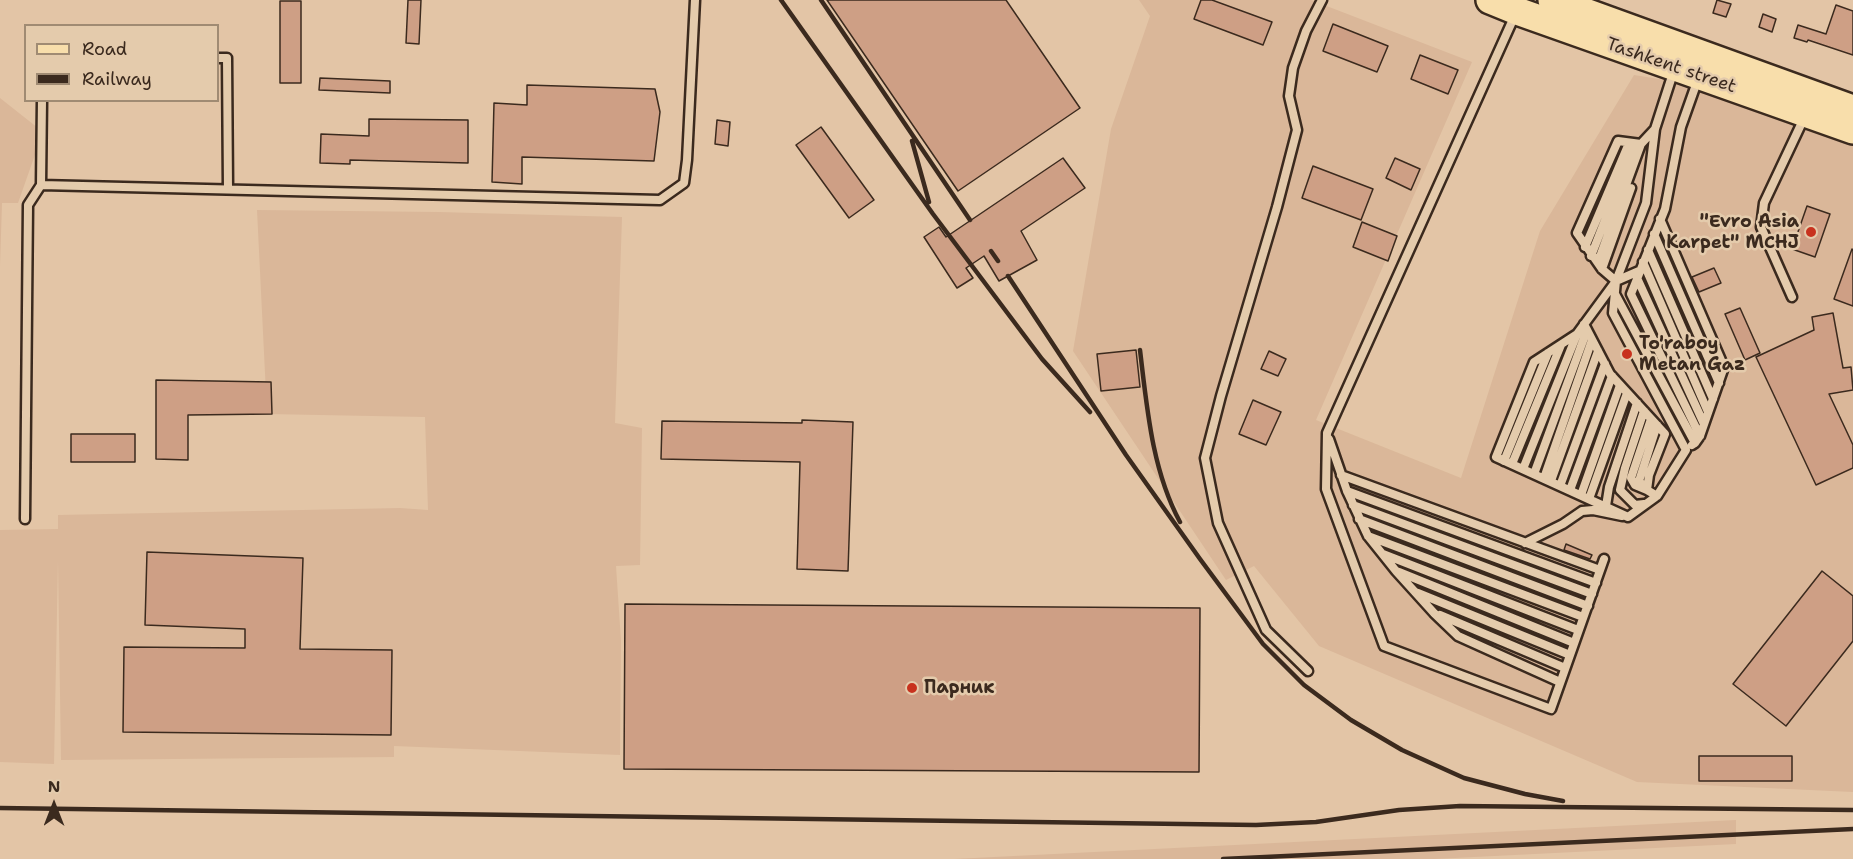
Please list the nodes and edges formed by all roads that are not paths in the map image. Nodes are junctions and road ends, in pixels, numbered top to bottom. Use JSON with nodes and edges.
{"nodes":[{"id":1,"x":695,"y":0,"type":"edge"},
{"id":2,"x":1322,"y":0,"type":"edge"},
{"id":3,"x":1490,"y":0,"type":"edge"},
{"id":4,"x":1552,"y":0,"type":"edge"},
{"id":5,"x":1517,"y":11,"type":"junction"},
{"id":6,"x":219,"y":58,"type":"edge"},
{"id":7,"x":1691,"y":62,"type":"junction"},
{"id":8,"x":42,"y":102,"type":"edge"},
{"id":9,"x":1853,"y":109,"type":"edge"},
{"id":10,"x":1807,"y":113,"type":"junction"},
{"id":11,"x":1655,"y":129,"type":"junction"},
{"id":12,"x":1853,"y":130,"type":"edge"},
{"id":13,"x":1632,"y":143,"type":"junction"},
{"id":14,"x":41,"y":185,"type":"junction"},
{"id":15,"x":228,"y":189,"type":"junction"},
{"id":16,"x":1660,"y":219,"type":"junction"},
{"id":17,"x":1654,"y":234,"type":"junction"},
{"id":18,"x":1583,"y":243,"type":"junction"},
{"id":19,"x":1648,"y":250,"type":"junction"},
{"id":20,"x":1597,"y":262,"type":"junction"},
{"id":21,"x":1639,"y":270,"type":"junction"},
{"id":22,"x":1616,"y":281,"type":"junction"},
{"id":23,"x":1615,"y":293,"type":"junction"},
{"id":24,"x":1792,"y":297,"type":"dead end"},
{"id":25,"x":1585,"y":327,"type":"junction"},
{"id":26,"x":1577,"y":334,"type":"junction"},
{"id":27,"x":1592,"y":340,"type":"junction"},
{"id":28,"x":1562,"y":344,"type":"junction"},
{"id":29,"x":1598,"y":351,"type":"junction"},
{"id":30,"x":1605,"y":364,"type":"junction"},
{"id":31,"x":1612,"y":376,"type":"junction"},
{"id":32,"x":1719,"y":383,"type":"junction"},
{"id":33,"x":1620,"y":385,"type":"junction"},
{"id":34,"x":1627,"y":393,"type":"junction"},
{"id":35,"x":1713,"y":399,"type":"junction"},
{"id":36,"x":1637,"y":403,"type":"junction"},
{"id":37,"x":1644,"y":411,"type":"junction"},
{"id":38,"x":1708,"y":411,"type":"junction"},
{"id":39,"x":1654,"y":422,"type":"junction"},
{"id":40,"x":1704,"y":424,"type":"junction"},
{"id":41,"x":1327,"y":433,"type":"junction"},
{"id":42,"x":1697,"y":439,"type":"junction"},
{"id":43,"x":1686,"y":450,"type":"junction"},
{"id":44,"x":1508,"y":462,"type":"junction"},
{"id":45,"x":1523,"y":469,"type":"junction"},
{"id":46,"x":1534,"y":474,"type":"junction"},
{"id":47,"x":1341,"y":475,"type":"junction"},
{"id":48,"x":1547,"y":480,"type":"junction"},
{"id":49,"x":1560,"y":486,"type":"junction"},
{"id":50,"x":1647,"y":489,"type":"junction"},
{"id":51,"x":1570,"y":490,"type":"junction"},
{"id":52,"x":1347,"y":491,"type":"junction"},
{"id":53,"x":1657,"y":495,"type":"junction"},
{"id":54,"x":1585,"y":497,"type":"junction"},
{"id":55,"x":1645,"y":504,"type":"junction"},
{"id":56,"x":1353,"y":505,"type":"junction"},
{"id":57,"x":1606,"y":506,"type":"junction"},
{"id":58,"x":1628,"y":517,"type":"junction"},
{"id":59,"x":25,"y":519,"type":"dead end"},
{"id":60,"x":1359,"y":519,"type":"junction"},
{"id":61,"x":1368,"y":536,"type":"junction"},
{"id":62,"x":1525,"y":543,"type":"junction"},
{"id":63,"x":1383,"y":554,"type":"junction"},
{"id":64,"x":1604,"y":559,"type":"dead end"},
{"id":65,"x":1600,"y":570,"type":"junction"},
{"id":66,"x":1396,"y":571,"type":"junction"},
{"id":67,"x":1596,"y":583,"type":"junction"},
{"id":68,"x":1414,"y":592,"type":"junction"},
{"id":69,"x":1592,"y":594,"type":"junction"},
{"id":70,"x":1588,"y":606,"type":"junction"},
{"id":71,"x":1434,"y":613,"type":"junction"},
{"id":72,"x":1583,"y":617,"type":"junction"},
{"id":73,"x":1578,"y":630,"type":"junction"},
{"id":74,"x":1574,"y":643,"type":"junction"},
{"id":75,"x":1570,"y":655,"type":"junction"},
{"id":76,"x":1565,"y":668,"type":"junction"},
{"id":77,"x":1308,"y":671,"type":"dead end"},
{"id":78,"x":1560,"y":682,"type":"junction"}],
"edges":[{"from":1,"to":15,"type":"lane"},
{"from":2,"to":77,"type":"lane"},
{"from":3,"to":5,"type":"main road","name":"Tashkent street"},
{"from":4,"to":7,"type":"main road","name":"Tashkent street"},
{"from":5,"to":7,"type":"main road","name":"Tashkent street"},
{"from":5,"to":41,"type":"lane"},
{"from":6,"to":15,"type":"lane"},
{"from":7,"to":9,"type":"main road","name":"Tashkent street"},
{"from":7,"to":10,"type":"main road","name":"Tashkent street"},
{"from":7,"to":11,"type":"lane"},
{"from":7,"to":16,"type":"lane"},
{"from":8,"to":14,"type":"lane"},
{"from":10,"to":12,"type":"main road","name":"Tashkent street"},
{"from":10,"to":24,"type":"lane"},
{"from":11,"to":13,"type":"lane"},
{"from":11,"to":22,"type":"lane"},
{"from":13,"to":18,"type":"lane"},
{"from":13,"to":18,"type":"lane"},
{"from":13,"to":20,"type":"lane"},
{"from":13,"to":20,"type":"lane"},
{"from":14,"to":15,"type":"lane"},
{"from":14,"to":59,"type":"lane"},
{"from":16,"to":17,"type":"lane"},
{"from":16,"to":32,"type":"lane"},
{"from":17,"to":19,"type":"lane"},
{"from":17,"to":32,"type":"lane"},
{"from":18,"to":20,"type":"lane"},
{"from":19,"to":21,"type":"lane"},
{"from":19,"to":35,"type":"lane"},
{"from":20,"to":22,"type":"lane"},
{"from":21,"to":22,"type":"lane"},
{"from":21,"to":38,"type":"lane"},
{"from":21,"to":40,"type":"lane"},
{"from":21,"to":42,"type":"lane"},
{"from":22,"to":23,"type":"lane"},
{"from":22,"to":25,"type":"lane"},
{"from":23,"to":42,"type":"lane"},
{"from":23,"to":43,"type":"lane"},
{"from":25,"to":26,"type":"lane"},
{"from":25,"to":27,"type":"lane"},
{"from":25,"to":46,"type":"lane"},
{"from":26,"to":28,"type":"lane"},
{"from":26,"to":45,"type":"lane"},
{"from":27,"to":29,"type":"lane"},
{"from":27,"to":48,"type":"lane"},
{"from":28,"to":44,"type":"lane"},
{"from":28,"to":44,"type":"lane"},
{"from":29,"to":30,"type":"lane"},
{"from":29,"to":48,"type":"lane"},
{"from":30,"to":31,"type":"lane"},
{"from":30,"to":49,"type":"lane"},
{"from":31,"to":33,"type":"lane"},
{"from":31,"to":51,"type":"lane"},
{"from":32,"to":35,"type":"lane"},
{"from":33,"to":34,"type":"lane"},
{"from":33,"to":54,"type":"lane"},
{"from":34,"to":36,"type":"lane"},
{"from":34,"to":54,"type":"lane"},
{"from":35,"to":38,"type":"lane"},
{"from":36,"to":37,"type":"lane"},
{"from":36,"to":57,"type":"lane"},
{"from":37,"to":39,"type":"lane"},
{"from":37,"to":55,"type":"lane"},
{"from":38,"to":40,"type":"lane"},
{"from":39,"to":50,"type":"lane"},
{"from":39,"to":50,"type":"lane"},
{"from":40,"to":42,"type":"lane"},
{"from":41,"to":47,"type":"lane"},
{"from":41,"to":78,"type":"lane"},
{"from":42,"to":43,"type":"lane"},
{"from":43,"to":53,"type":"lane"},
{"from":44,"to":45,"type":"lane"},
{"from":45,"to":46,"type":"lane"},
{"from":46,"to":48,"type":"lane"},
{"from":47,"to":52,"type":"lane"},
{"from":47,"to":62,"type":"lane"},
{"from":48,"to":49,"type":"lane"},
{"from":49,"to":51,"type":"lane"},
{"from":50,"to":53,"type":"lane"},
{"from":51,"to":54,"type":"lane"},
{"from":52,"to":56,"type":"lane"},
{"from":52,"to":67,"type":"lane"},
{"from":53,"to":55,"type":"lane"},
{"from":54,"to":57,"type":"lane"},
{"from":55,"to":58,"type":"lane"},
{"from":56,"to":60,"type":"lane"},
{"from":56,"to":69,"type":"lane"},
{"from":57,"to":58,"type":"lane"},
{"from":58,"to":62,"type":"lane"},
{"from":60,"to":61,"type":"lane"},
{"from":60,"to":70,"type":"lane"},
{"from":61,"to":63,"type":"lane"},
{"from":61,"to":72,"type":"lane"},
{"from":62,"to":65,"type":"lane"},
{"from":63,"to":66,"type":"lane"},
{"from":63,"to":73,"type":"lane"},
{"from":64,"to":65,"type":"lane"},
{"from":65,"to":67,"type":"lane"},
{"from":66,"to":68,"type":"lane"},
{"from":66,"to":74,"type":"lane"},
{"from":67,"to":69,"type":"lane"},
{"from":68,"to":71,"type":"lane"},
{"from":68,"to":75,"type":"lane"},
{"from":69,"to":70,"type":"lane"},
{"from":70,"to":72,"type":"lane"},
{"from":71,"to":76,"type":"lane"},
{"from":71,"to":78,"type":"lane"},
{"from":72,"to":73,"type":"lane"},
{"from":73,"to":74,"type":"lane"},
{"from":74,"to":75,"type":"lane"},
{"from":75,"to":76,"type":"lane"},
{"from":76,"to":78,"type":"lane"}]}
